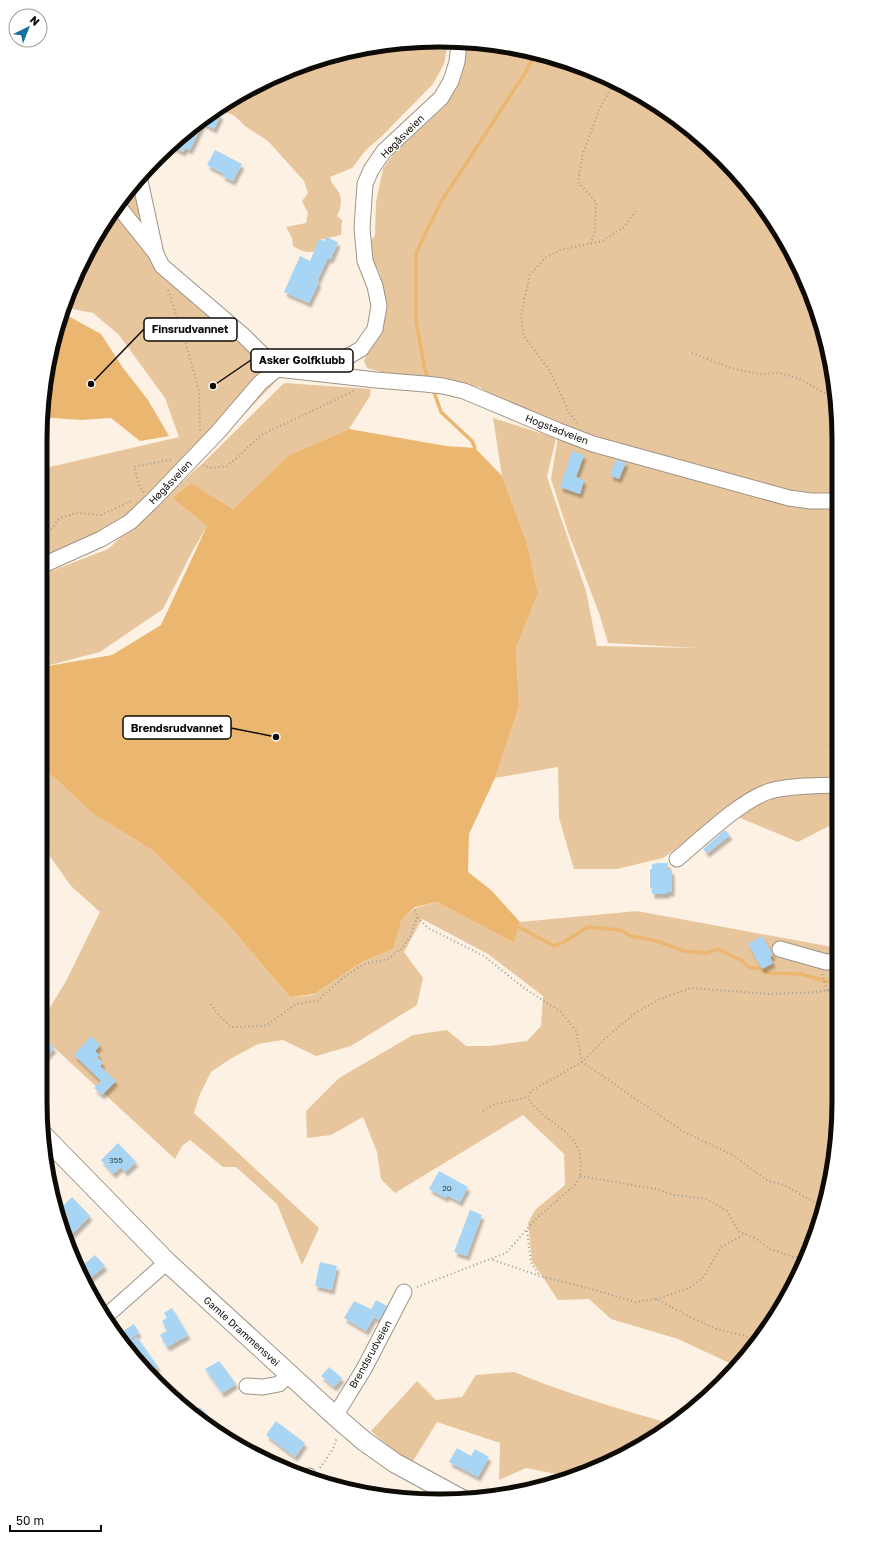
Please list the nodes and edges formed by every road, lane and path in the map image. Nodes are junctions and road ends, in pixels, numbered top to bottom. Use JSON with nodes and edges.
{"nodes":[{"id":1,"x":458,"y":48,"type":"edge"},
{"id":2,"x":612,"y":86,"type":"edge"},
{"id":3,"x":141,"y":185,"type":"edge"},
{"id":4,"x":121,"y":210,"type":"edge"},
{"id":5,"x":636,"y":211,"type":"dead end"},
{"id":6,"x":590,"y":244,"type":"junction"},
{"id":7,"x":159,"y":260,"type":"junction"},
{"id":8,"x":692,"y":353,"type":"dead end"},
{"id":9,"x":277,"y":369,"type":"junction"},
{"id":10,"x":319,"y":373,"type":"junction"},
{"id":11,"x":355,"y":390,"type":"dead end"},
{"id":12,"x":830,"y":396,"type":"edge"},
{"id":13,"x":585,"y":441,"type":"junction"},
{"id":14,"x":196,"y":455,"type":"junction"},
{"id":15,"x":170,"y":460,"type":"dead end"},
{"id":16,"x":141,"y":496,"type":"dead end"},
{"id":17,"x":136,"y":499,"type":"dead end"},
{"id":18,"x":832,"y":501,"type":"edge"},
{"id":19,"x":47,"y":534,"type":"edge"},
{"id":20,"x":47,"y":563,"type":"edge"},
{"id":21,"x":832,"y":785,"type":"edge"},
{"id":22,"x":677,"y":859,"type":"dead end"},
{"id":23,"x":415,"y":910,"type":"dead end"},
{"id":24,"x":417,"y":917,"type":"junction"},
{"id":25,"x":780,"y":949,"type":"dead end"},
{"id":26,"x":832,"y":962,"type":"edge"},
{"id":27,"x":822,"y":974,"type":"dead end"},
{"id":28,"x":826,"y":990,"type":"junction"},
{"id":29,"x":832,"y":992,"type":"edge"},
{"id":30,"x":212,"y":1004,"type":"dead end"},
{"id":31,"x":582,"y":1062,"type":"junction"},
{"id":32,"x":528,"y":1097,"type":"junction"},
{"id":33,"x":483,"y":1111,"type":"dead end"},
{"id":34,"x":49,"y":1141,"type":"edge"},
{"id":35,"x":580,"y":1176,"type":"junction"},
{"id":36,"x":818,"y":1205,"type":"edge"},
{"id":37,"x":527,"y":1231,"type":"junction"},
{"id":38,"x":746,"y":1234,"type":"junction"},
{"id":39,"x":800,"y":1257,"type":"edge"},
{"id":40,"x":491,"y":1260,"type":"junction"},
{"id":41,"x":167,"y":1262,"type":"junction"},
{"id":42,"x":540,"y":1276,"type":"junction"},
{"id":43,"x":404,"y":1292,"type":"joint"},
{"id":44,"x":656,"y":1299,"type":"junction"},
{"id":45,"x":109,"y":1313,"type":"edge"},
{"id":46,"x":752,"y":1339,"type":"edge"},
{"id":47,"x":289,"y":1374,"type":"junction"},
{"id":48,"x":247,"y":1386,"type":"dead end"},
{"id":49,"x":339,"y":1419,"type":"junction"},
{"id":50,"x":314,"y":1473,"type":"edge"},
{"id":51,"x":447,"y":1494,"type":"edge"}],
"edges":[{"from":1,"to":10,"type":"street","name":"Høgåsveien"},
{"from":2,"to":6,"type":"path"},
{"from":3,"to":7,"type":"street"},
{"from":4,"to":7,"type":"street"},
{"from":5,"to":6,"type":"path"},
{"from":6,"to":13,"type":"path"},
{"from":7,"to":9,"type":"street"},
{"from":7,"to":14,"type":"path"},
{"from":8,"to":12,"type":"path"},
{"from":9,"to":10,"type":"street","name":"Hogstadveien"},
{"from":9,"to":14,"type":"street","name":"Høgåsveien"},
{"from":10,"to":13,"type":"street","name":"Hogstadveien"},
{"from":11,"to":14,"type":"path"},
{"from":13,"to":18,"type":"street","name":"Hogstadveien"},
{"from":14,"to":20,"type":"street","name":"Høgåsveien"},
{"from":15,"to":16,"type":"path"},
{"from":17,"to":19,"type":"path"},
{"from":21,"to":22,"type":"street"},
{"from":23,"to":24,"type":"path"},
{"from":24,"to":30,"type":"path"},
{"from":24,"to":31,"type":"path"},
{"from":25,"to":26,"type":"street"},
{"from":27,"to":28,"type":"path"},
{"from":28,"to":29,"type":"path"},
{"from":28,"to":31,"type":"path"},
{"from":31,"to":32,"type":"path"},
{"from":31,"to":36,"type":"path"},
{"from":32,"to":33,"type":"path"},
{"from":32,"to":35,"type":"path"},
{"from":34,"to":41,"type":"main road","name":"Gamle Drammensvei"},
{"from":35,"to":37,"type":"path"},
{"from":35,"to":38,"type":"path"},
{"from":37,"to":40,"type":"path"},
{"from":37,"to":42,"type":"path"},
{"from":38,"to":39,"type":"path"},
{"from":38,"to":44,"type":"path"},
{"from":40,"to":42,"type":"path"},
{"from":40,"to":43,"type":"path"},
{"from":41,"to":45,"type":"street"},
{"from":41,"to":47,"type":"main road","name":"Gamle Drammensvei"},
{"from":42,"to":44,"type":"path"},
{"from":43,"to":49,"type":"street","name":"Brendsrudveien"},
{"from":44,"to":46,"type":"path"},
{"from":47,"to":48,"type":"street"},
{"from":47,"to":49,"type":"main road","name":"Gamle Drammensvei"},
{"from":49,"to":50,"type":"path"},
{"from":49,"to":51,"type":"main road","name":"Gamle Drammensvei"}]}
